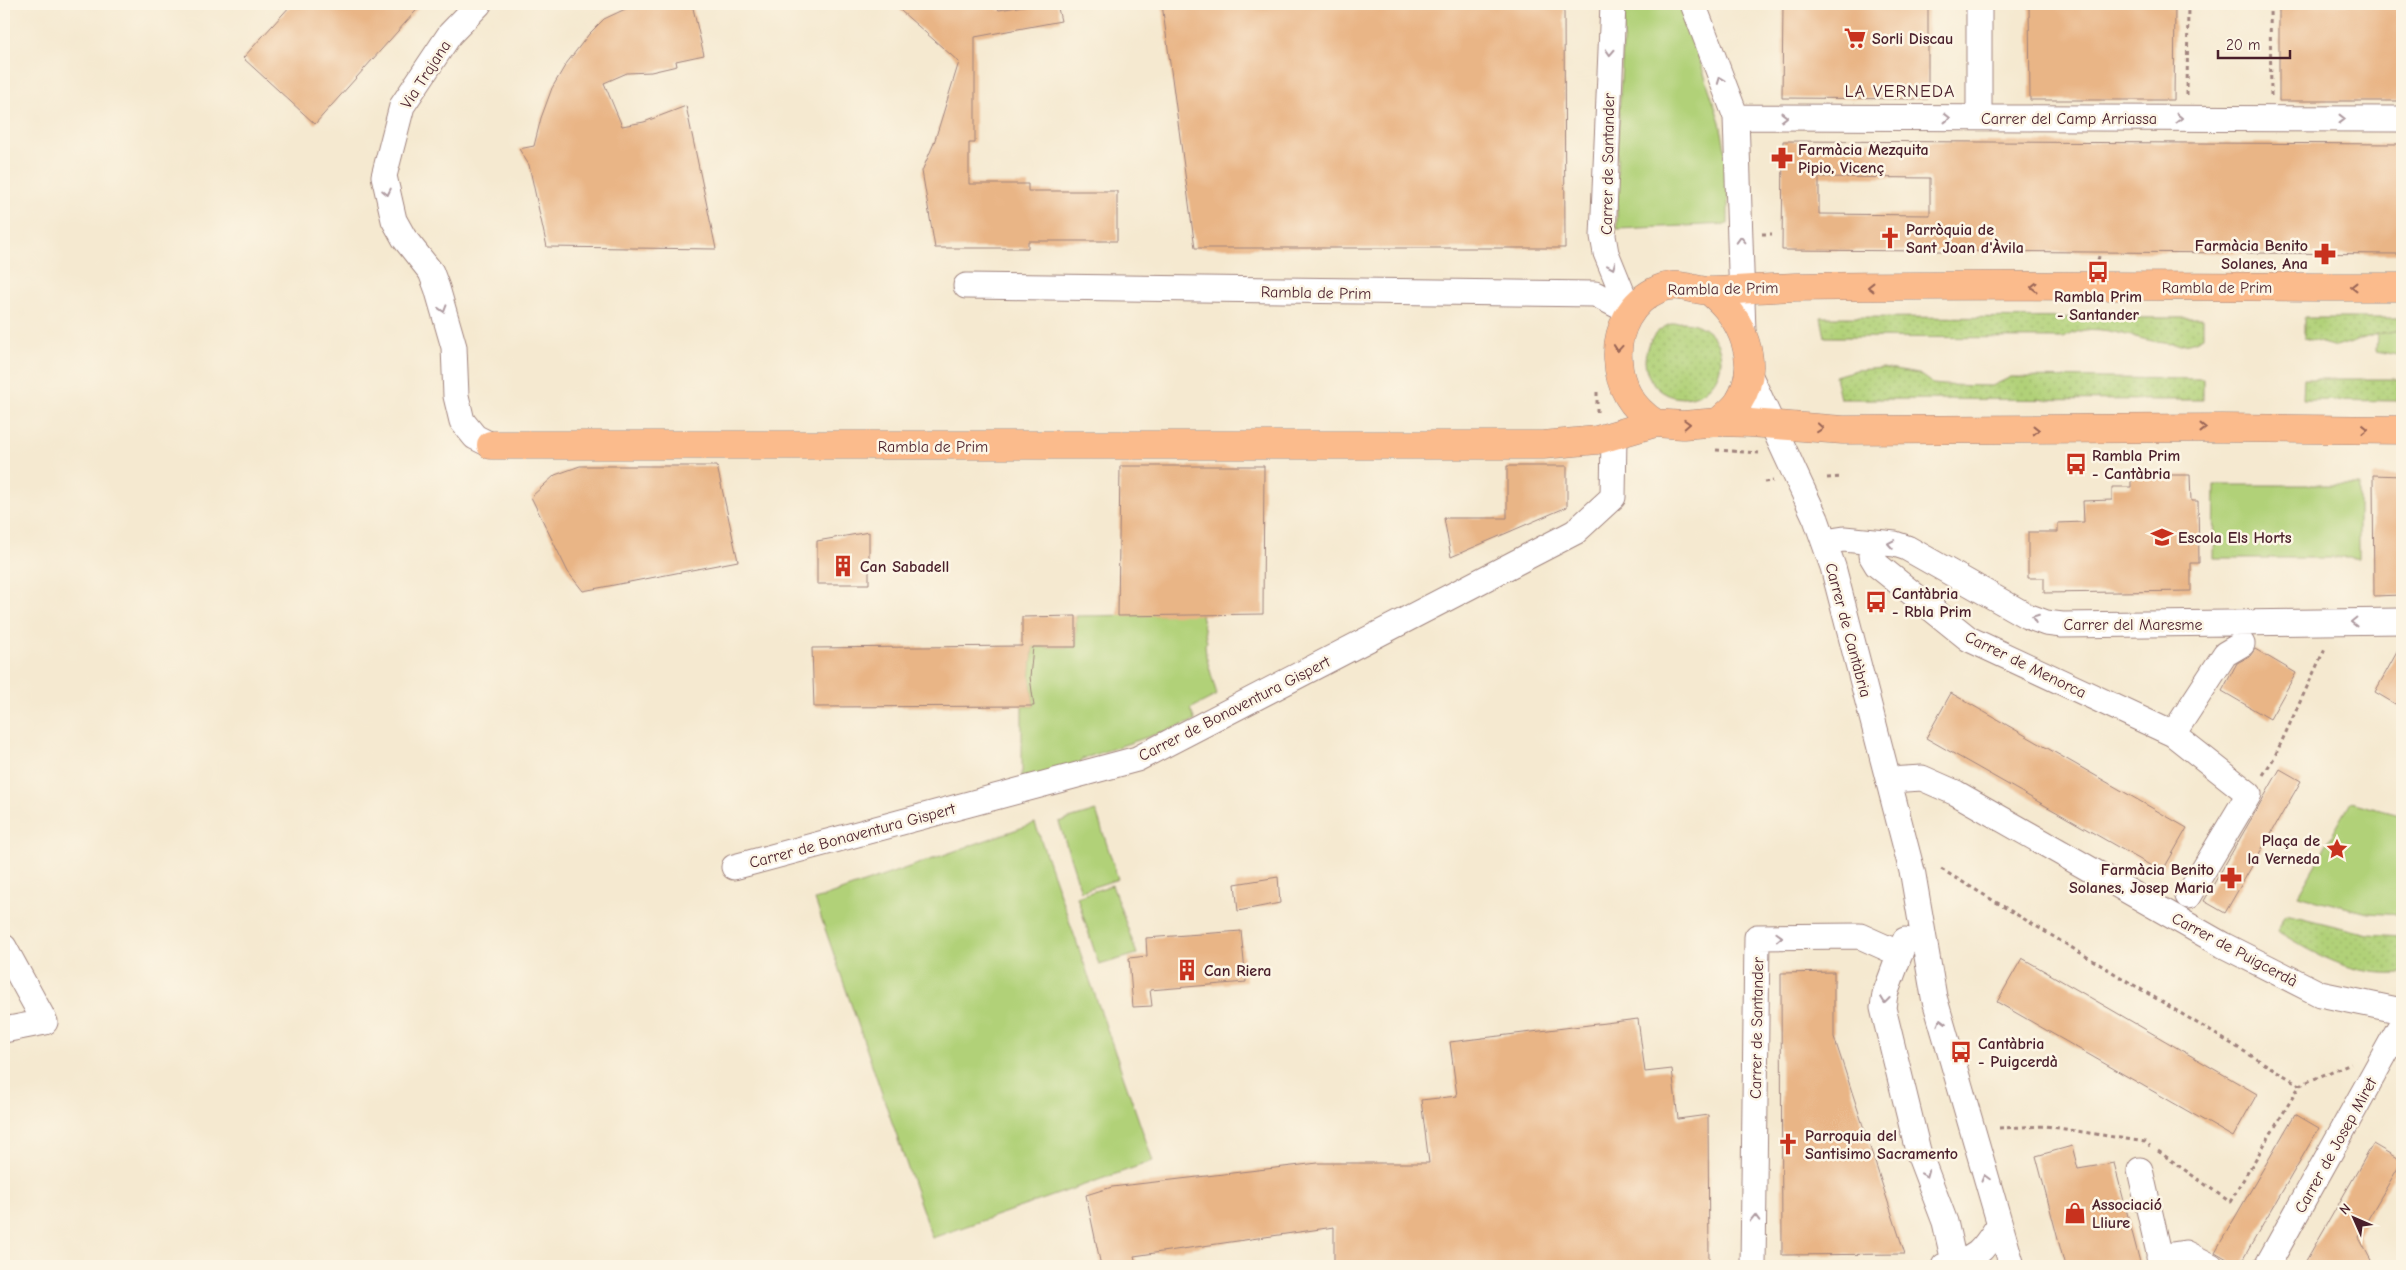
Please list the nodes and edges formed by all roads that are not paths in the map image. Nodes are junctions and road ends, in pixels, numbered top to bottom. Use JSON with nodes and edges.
{"nodes":[{"id":1,"x":479,"y":4,"type":"edge"},
{"id":2,"x":1613,"y":4,"type":"edge"},
{"id":3,"x":1693,"y":4,"type":"edge"},
{"id":4,"x":1980,"y":4,"type":"edge"},
{"id":5,"x":1979,"y":107,"type":"dead end"},
{"id":6,"x":1736,"y":117,"type":"junction"},
{"id":7,"x":2402,"y":119,"type":"edge"},
{"id":8,"x":966,"y":286,"type":"dead end"},
{"id":9,"x":2402,"y":287,"type":"edge"},
{"id":10,"x":1742,"y":289,"type":"junction"},
{"id":11,"x":1709,"y":291,"type":"junction"},
{"id":12,"x":1630,"y":312,"type":"junction"},
{"id":13,"x":1743,"y":332,"type":"junction"},
{"id":14,"x":1748,"y":372,"type":"junction"},
{"id":15,"x":1622,"y":386,"type":"junction"},
{"id":16,"x":1718,"y":422,"type":"junction"},
{"id":17,"x":1655,"y":423,"type":"junction"},
{"id":18,"x":1771,"y":425,"type":"junction"},
{"id":19,"x":2402,"y":430,"type":"edge"},
{"id":20,"x":1614,"y":436,"type":"junction"},
{"id":21,"x":491,"y":445,"type":"joint"},
{"id":22,"x":1825,"y":542,"type":"junction"},
{"id":23,"x":1871,"y":555,"type":"dead end"},
{"id":24,"x":2402,"y":621,"type":"edge"},
{"id":25,"x":2242,"y":644,"type":"dead end"},
{"id":26,"x":2173,"y":734,"type":"junction"},
{"id":27,"x":1889,"y":780,"type":"junction"},
{"id":28,"x":734,"y":867,"type":"dead end"},
{"id":29,"x":2188,"y":896,"type":"dead end"},
{"id":30,"x":1918,"y":899,"type":"junction"},
{"id":31,"x":4,"y":947,"type":"edge"},
{"id":32,"x":1900,"y":954,"type":"junction"},
{"id":33,"x":2402,"y":1011,"type":"edge"},
{"id":34,"x":2402,"y":1023,"type":"edge"},
{"id":35,"x":14,"y":1028,"type":"edge"},
{"id":36,"x":2140,"y":1170,"type":"dead end"},
{"id":37,"x":1999,"y":1225,"type":"junction"},
{"id":38,"x":2160,"y":1262,"type":"edge"},
{"id":39,"x":1753,"y":1266,"type":"edge"},
{"id":40,"x":1951,"y":1266,"type":"edge"},
{"id":41,"x":2012,"y":1266,"type":"edge"},
{"id":42,"x":2211,"y":1266,"type":"edge"},
{"id":43,"x":2267,"y":1266,"type":"edge"}],
"edges":[{"from":1,"to":21,"type":"street","name":"Via Trajana","one_way":true},
{"from":2,"to":12,"type":"street","name":"Carrer de Santander","one_way":true},
{"from":6,"to":3,"type":"street","one_way":true},
{"from":4,"to":5,"type":"street"},
{"from":6,"to":7,"type":"street","name":"Carrer del Camp Arriassa","one_way":true},
{"from":10,"to":6,"type":"street","one_way":true},
{"from":8,"to":12,"type":"street","name":"Rambla de Prim"},
{"from":9,"to":10,"type":"main road","name":"Rambla de Prim","one_way":true},
{"from":10,"to":11,"type":"main road","name":"Rambla de Prim"},
{"from":10,"to":13,"type":"street"},
{"from":11,"to":12,"type":"main road","name":"Rambla de Prim"},
{"from":11,"to":13,"type":"main road"},
{"from":12,"to":15,"type":"main road","one_way":true},
{"from":13,"to":14,"type":"main road"},
{"from":14,"to":16,"type":"main road"},
{"from":14,"to":18,"type":"street","name":"Carrer de Cantàbria"},
{"from":15,"to":17,"type":"main road"},
{"from":15,"to":20,"type":"main road"},
{"from":17,"to":16,"type":"main road","one_way":true},
{"from":16,"to":18,"type":"main road"},
{"from":17,"to":20,"type":"main road","name":"Rambla de Prim"},
{"from":18,"to":19,"type":"main road","one_way":true},
{"from":18,"to":22,"type":"street","name":"Carrer de Cantàbria"},
{"from":20,"to":21,"type":"main road","name":"Rambla de Prim"},
{"from":20,"to":28,"type":"street","name":"Carrer de Bonaventura Gispert"},
{"from":24,"to":22,"type":"street","name":"Carrer del Maresme","one_way":true},
{"from":22,"to":27,"type":"street","name":"Carrer de Cantàbria"},
{"from":23,"to":26,"type":"street","name":"Carrer de Menorca"},
{"from":25,"to":26,"type":"street"},
{"from":26,"to":29,"type":"street","name":"Carrer de Menorca"},
{"from":27,"to":30,"type":"street","name":"Carrer de Cantàbria"},
{"from":27,"to":33,"type":"street","name":"Carrer de Puigcerdà"},
{"from":30,"to":32,"type":"street"},
{"from":37,"to":30,"type":"street","name":"Carrer de Cantàbria","one_way":true},
{"from":31,"to":35,"type":"street"},
{"from":39,"to":32,"type":"street","name":"Carrer de Santander","one_way":true},
{"from":32,"to":40,"type":"street","one_way":true},
{"from":34,"to":43,"type":"street","name":"Carrer de Josep Miret"},
{"from":36,"to":38,"type":"street"},
{"from":37,"to":40,"type":"street"},
{"from":37,"to":41,"type":"street","name":"Carrer de Cantàbria"},
{"from":38,"to":42,"type":"street"}]}
